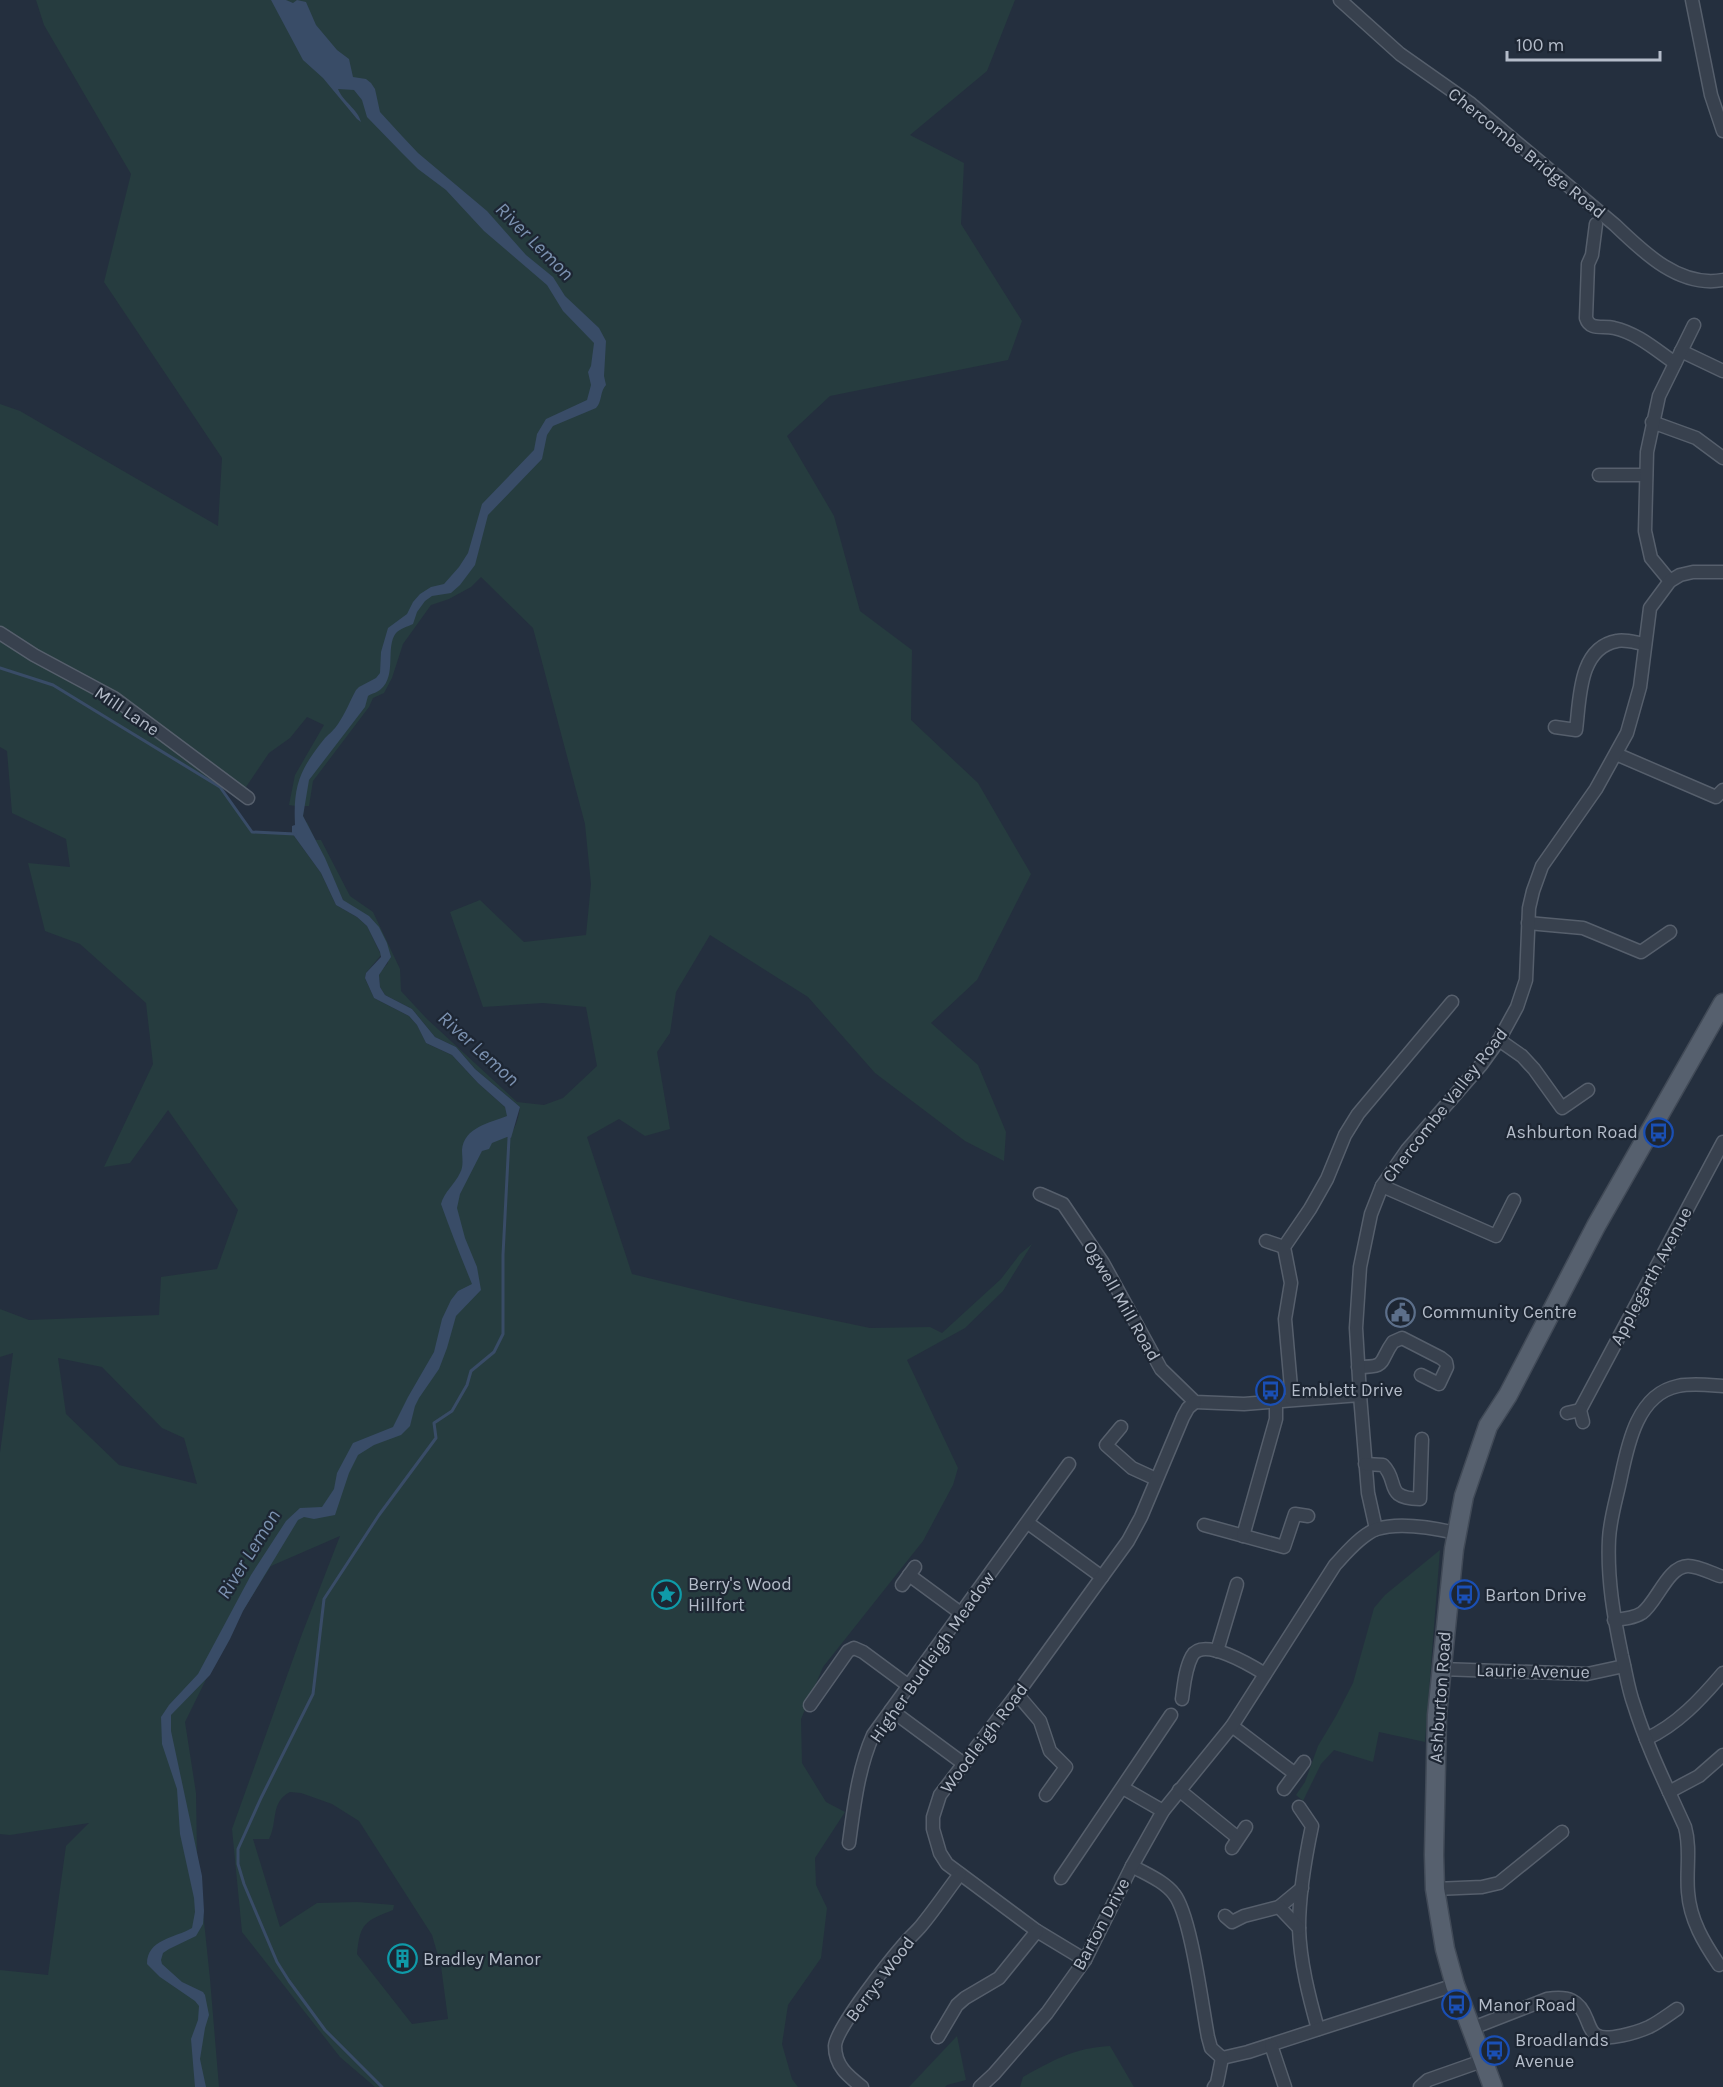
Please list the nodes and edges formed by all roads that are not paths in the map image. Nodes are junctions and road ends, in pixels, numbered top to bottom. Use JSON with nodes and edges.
{"nodes":[{"id":1,"x":1340,"y":0,"type":"edge"},
{"id":2,"x":1692,"y":0,"type":"edge"},
{"id":3,"x":1723,"y":131,"type":"edge"},
{"id":4,"x":1596,"y":224,"type":"dead end"},
{"id":5,"x":1723,"y":280,"type":"edge"},
{"id":6,"x":1694,"y":325,"type":"dead end"},
{"id":7,"x":1681,"y":351,"type":"junction"},
{"id":8,"x":1675,"y":363,"type":"junction"},
{"id":9,"x":1723,"y":371,"type":"edge"},
{"id":10,"x":1652,"y":422,"type":"junction"},
{"id":11,"x":1723,"y":458,"type":"edge"},
{"id":12,"x":1599,"y":475,"type":"dead end"},
{"id":13,"x":1646,"y":475,"type":"junction"},
{"id":14,"x":1723,"y":572,"type":"edge"},
{"id":15,"x":1670,"y":581,"type":"junction"},
{"id":16,"x":0,"y":633,"type":"edge"},
{"id":17,"x":1645,"y":644,"type":"junction"},
{"id":18,"x":1555,"y":727,"type":"dead end"},
{"id":19,"x":1616,"y":754,"type":"junction"},
{"id":20,"x":1723,"y":790,"type":"edge"},
{"id":21,"x":248,"y":798,"type":"dead end"},
{"id":22,"x":1528,"y":922,"type":"junction"},
{"id":23,"x":1671,"y":932,"type":"dead end"},
{"id":24,"x":1452,"y":1002,"type":"dead end"},
{"id":25,"x":1723,"y":1003,"type":"edge"},
{"id":26,"x":1499,"y":1040,"type":"junction"},
{"id":27,"x":1588,"y":1090,"type":"dead end"},
{"id":28,"x":1723,"y":1143,"type":"edge"},
{"id":29,"x":1382,"y":1186,"type":"junction"},
{"id":30,"x":1040,"y":1194,"type":"dead end"},
{"id":31,"x":1514,"y":1200,"type":"dead end"},
{"id":32,"x":1266,"y":1240,"type":"dead end"},
{"id":33,"x":1284,"y":1247,"type":"junction"},
{"id":34,"x":1358,"y":1367,"type":"junction"},
{"id":35,"x":1421,"y":1375,"type":"dead end"},
{"id":36,"x":1723,"y":1386,"type":"edge"},
{"id":37,"x":1360,"y":1395,"type":"junction"},
{"id":38,"x":1292,"y":1399,"type":"junction"},
{"id":39,"x":1276,"y":1401,"type":"junction"},
{"id":40,"x":1195,"y":1402,"type":"junction"},
{"id":41,"x":1566,"y":1413,"type":"dead end"},
{"id":42,"x":1121,"y":1427,"type":"dead end"},
{"id":43,"x":1422,"y":1439,"type":"dead end"},
{"id":44,"x":1069,"y":1464,"type":"dead end"},
{"id":45,"x":1365,"y":1464,"type":"junction"},
{"id":46,"x":1156,"y":1479,"type":"junction"},
{"id":47,"x":1053,"y":1487,"type":"junction"},
{"id":48,"x":1064,"y":1495,"type":"dead end"},
{"id":49,"x":1308,"y":1515,"type":"dead end"},
{"id":50,"x":1028,"y":1523,"type":"junction"},
{"id":51,"x":1204,"y":1525,"type":"dead end"},
{"id":52,"x":1376,"y":1529,"type":"junction"},
{"id":53,"x":1456,"y":1533,"type":"junction"},
{"id":54,"x":1243,"y":1536,"type":"junction"},
{"id":55,"x":909,"y":1576,"type":"dead end"},
{"id":56,"x":1102,"y":1577,"type":"junction"},
{"id":57,"x":1720,"y":1578,"type":"edge"},
{"id":58,"x":1237,"y":1584,"type":"dead end"},
{"id":59,"x":962,"y":1614,"type":"junction"},
{"id":60,"x":1614,"y":1620,"type":"junction"},
{"id":61,"x":1217,"y":1651,"type":"junction"},
{"id":62,"x":1624,"y":1666,"type":"junction"},
{"id":63,"x":1441,"y":1669,"type":"junction"},
{"id":64,"x":1723,"y":1673,"type":"edge"},
{"id":65,"x":1265,"y":1674,"type":"junction"},
{"id":66,"x":909,"y":1686,"type":"junction"},
{"id":67,"x":1017,"y":1694,"type":"junction"},
{"id":68,"x":1182,"y":1702,"type":"dead end"},
{"id":69,"x":810,"y":1705,"type":"dead end"},
{"id":70,"x":891,"y":1710,"type":"junction"},
{"id":71,"x":1171,"y":1714,"type":"dead end"},
{"id":72,"x":1232,"y":1726,"type":"junction"},
{"id":73,"x":1646,"y":1739,"type":"junction"},
{"id":74,"x":1723,"y":1755,"type":"edge"},
{"id":75,"x":1304,"y":1762,"type":"dead end"},
{"id":76,"x":964,"y":1764,"type":"junction"},
{"id":77,"x":1294,"y":1773,"type":"junction"},
{"id":78,"x":1123,"y":1788,"type":"junction"},
{"id":79,"x":1284,"y":1789,"type":"dead end"},
{"id":80,"x":1179,"y":1790,"type":"junction"},
{"id":81,"x":1670,"y":1792,"type":"junction"},
{"id":82,"x":1046,"y":1795,"type":"dead end"},
{"id":83,"x":1299,"y":1807,"type":"dead end"},
{"id":84,"x":1163,"y":1811,"type":"junction"},
{"id":85,"x":1246,"y":1827,"type":"dead end"},
{"id":86,"x":1562,"y":1832,"type":"dead end"},
{"id":87,"x":849,"y":1843,"type":"dead end"},
{"id":88,"x":1132,"y":1866,"type":"junction"},
{"id":89,"x":960,"y":1874,"type":"junction"},
{"id":90,"x":1061,"y":1878,"type":"dead end"},
{"id":91,"x":1302,"y":1888,"type":"junction"},
{"id":92,"x":1435,"y":1889,"type":"junction"},
{"id":93,"x":1279,"y":1907,"type":"junction"},
{"id":94,"x":1225,"y":1916,"type":"dead end"},
{"id":95,"x":1299,"y":1928,"type":"junction"},
{"id":96,"x":1037,"y":1931,"type":"junction"},
{"id":97,"x":1085,"y":1960,"type":"junction"},
{"id":98,"x":1721,"y":1964,"type":"edge"},
{"id":99,"x":1708,"y":1972,"type":"dead end"},
{"id":100,"x":1455,"y":1985,"type":"junction"},
{"id":101,"x":1677,"y":2009,"type":"dead end"},
{"id":102,"x":1318,"y":2029,"type":"junction"},
{"id":103,"x":1470,"y":2029,"type":"junction"},
{"id":104,"x":938,"y":2037,"type":"dead end"},
{"id":105,"x":1271,"y":2045,"type":"junction"},
{"id":106,"x":1222,"y":2058,"type":"junction"},
{"id":107,"x":1482,"y":2061,"type":"junction"},
{"id":108,"x":862,"y":2087,"type":"edge"},
{"id":109,"x":980,"y":2087,"type":"edge"},
{"id":110,"x":1214,"y":2087,"type":"edge"},
{"id":111,"x":1285,"y":2087,"type":"edge"},
{"id":112,"x":1420,"y":2087,"type":"edge"},
{"id":113,"x":1493,"y":2087,"type":"edge"}],
"edges":[{"from":1,"to":5,"type":"street","name":"Chercombe Bridge Road"},
{"from":2,"to":3,"type":"street"},
{"from":4,"to":8,"type":"street"},
{"from":6,"to":7,"type":"street"},
{"from":7,"to":8,"type":"street"},
{"from":7,"to":9,"type":"street"},
{"from":8,"to":10,"type":"street"},
{"from":10,"to":11,"type":"street"},
{"from":10,"to":13,"type":"street"},
{"from":12,"to":13,"type":"street"},
{"from":13,"to":15,"type":"street"},
{"from":14,"to":15,"type":"street"},
{"from":15,"to":17,"type":"street","name":"Chercombe Valley Road"},
{"from":16,"to":21,"type":"street","name":"Mill Lane"},
{"from":17,"to":18,"type":"street"},
{"from":17,"to":19,"type":"street","name":"Chercombe Valley Road"},
{"from":19,"to":20,"type":"street"},
{"from":19,"to":22,"type":"street","name":"Chercombe Valley Road"},
{"from":22,"to":23,"type":"street"},
{"from":22,"to":26,"type":"street","name":"Chercombe Valley Road"},
{"from":24,"to":33,"type":"street"},
{"from":25,"to":53,"type":"main road","name":"Ashburton Road"},
{"from":26,"to":27,"type":"street"},
{"from":26,"to":29,"type":"street","name":"Chercombe Valley Road"},
{"from":28,"to":41,"type":"street","name":"Applegarth Avenue"},
{"from":29,"to":31,"type":"street"},
{"from":29,"to":34,"type":"street","name":"Chercombe Valley Road"},
{"from":30,"to":40,"type":"street","name":"Ogwell Mill Road"},
{"from":32,"to":33,"type":"street"},
{"from":33,"to":38,"type":"street"},
{"from":34,"to":35,"type":"street"},
{"from":34,"to":37,"type":"street","name":"Chercombe Valley Road"},
{"from":36,"to":60,"type":"street"},
{"from":37,"to":38,"type":"street"},
{"from":37,"to":45,"type":"street"},
{"from":38,"to":39,"type":"street"},
{"from":39,"to":40,"type":"street"},
{"from":39,"to":54,"type":"street"},
{"from":40,"to":46,"type":"street","name":"Woodleigh Road"},
{"from":42,"to":46,"type":"street"},
{"from":43,"to":45,"type":"street"},
{"from":44,"to":47,"type":"street","name":"Higher Budleigh Meadow"},
{"from":45,"to":52,"type":"street"},
{"from":46,"to":56,"type":"street","name":"Woodleigh Road"},
{"from":47,"to":48,"type":"street"},
{"from":47,"to":50,"type":"street","name":"Higher Budleigh Meadow"},
{"from":49,"to":54,"type":"street"},
{"from":50,"to":56,"type":"street"},
{"from":50,"to":59,"type":"street","name":"Higher Budleigh Meadow"},
{"from":51,"to":54,"type":"street"},
{"from":52,"to":53,"type":"street"},
{"from":52,"to":65,"type":"street","name":"Barton Drive"},
{"from":53,"to":63,"type":"main road","name":"Ashburton Road"},
{"from":55,"to":59,"type":"street"},
{"from":56,"to":67,"type":"street","name":"Woodleigh Road"},
{"from":57,"to":60,"type":"street"},
{"from":58,"to":61,"type":"street"},
{"from":59,"to":66,"type":"street","name":"Higher Budleigh Meadow"},
{"from":60,"to":62,"type":"street"},
{"from":61,"to":65,"type":"street"},
{"from":61,"to":68,"type":"street"},
{"from":62,"to":63,"type":"street","name":"Laurie Avenue"},
{"from":62,"to":73,"type":"street"},
{"from":63,"to":92,"type":"main road","name":"Ashburton Road"},
{"from":64,"to":73,"type":"street"},
{"from":65,"to":72,"type":"street","name":"Barton Drive"},
{"from":66,"to":69,"type":"street"},
{"from":66,"to":70,"type":"street","name":"Higher Budleigh Meadow"},
{"from":67,"to":76,"type":"street","name":"Woodleigh Road"},
{"from":67,"to":82,"type":"street"},
{"from":70,"to":76,"type":"street"},
{"from":70,"to":87,"type":"street","name":"Higher Budleigh Meadow"},
{"from":71,"to":78,"type":"street"},
{"from":72,"to":77,"type":"street"},
{"from":72,"to":80,"type":"street","name":"Barton Drive"},
{"from":73,"to":81,"type":"street"},
{"from":74,"to":81,"type":"street"},
{"from":75,"to":77,"type":"street"},
{"from":76,"to":89,"type":"street","name":"Woodleigh Road"},
{"from":77,"to":79,"type":"street"},
{"from":78,"to":84,"type":"street"},
{"from":78,"to":90,"type":"street"},
{"from":80,"to":84,"type":"street","name":"Barton Drive"},
{"from":80,"to":85,"type":"street"},
{"from":81,"to":98,"type":"street"},
{"from":83,"to":91,"type":"street"},
{"from":84,"to":88,"type":"street","name":"Barton Drive"},
{"from":86,"to":92,"type":"street"},
{"from":88,"to":97,"type":"street","name":"Barton Drive"},
{"from":88,"to":106,"type":"street"},
{"from":89,"to":96,"type":"street","name":"Woodleigh Road"},
{"from":89,"to":108,"type":"street","name":"Berrys Wood"},
{"from":91,"to":93,"type":"street"},
{"from":91,"to":95,"type":"street"},
{"from":92,"to":100,"type":"main road","name":"Ashburton Road"},
{"from":93,"to":94,"type":"street"},
{"from":93,"to":95,"type":"street"},
{"from":95,"to":102,"type":"street"},
{"from":96,"to":97,"type":"street","name":"Woodleigh Road"},
{"from":96,"to":104,"type":"street"},
{"from":97,"to":109,"type":"street","name":"Barton Drive"},
{"from":98,"to":99,"type":"street"},
{"from":100,"to":102,"type":"street"},
{"from":100,"to":103,"type":"main road","name":"Ashburton Road"},
{"from":101,"to":103,"type":"street"},
{"from":102,"to":105,"type":"street"},
{"from":103,"to":107,"type":"main road","name":"Ashburton Road"},
{"from":105,"to":106,"type":"street"},
{"from":105,"to":111,"type":"street"},
{"from":106,"to":110,"type":"street"},
{"from":107,"to":112,"type":"street"},
{"from":107,"to":113,"type":"main road","name":"Ashburton Road"}]}
